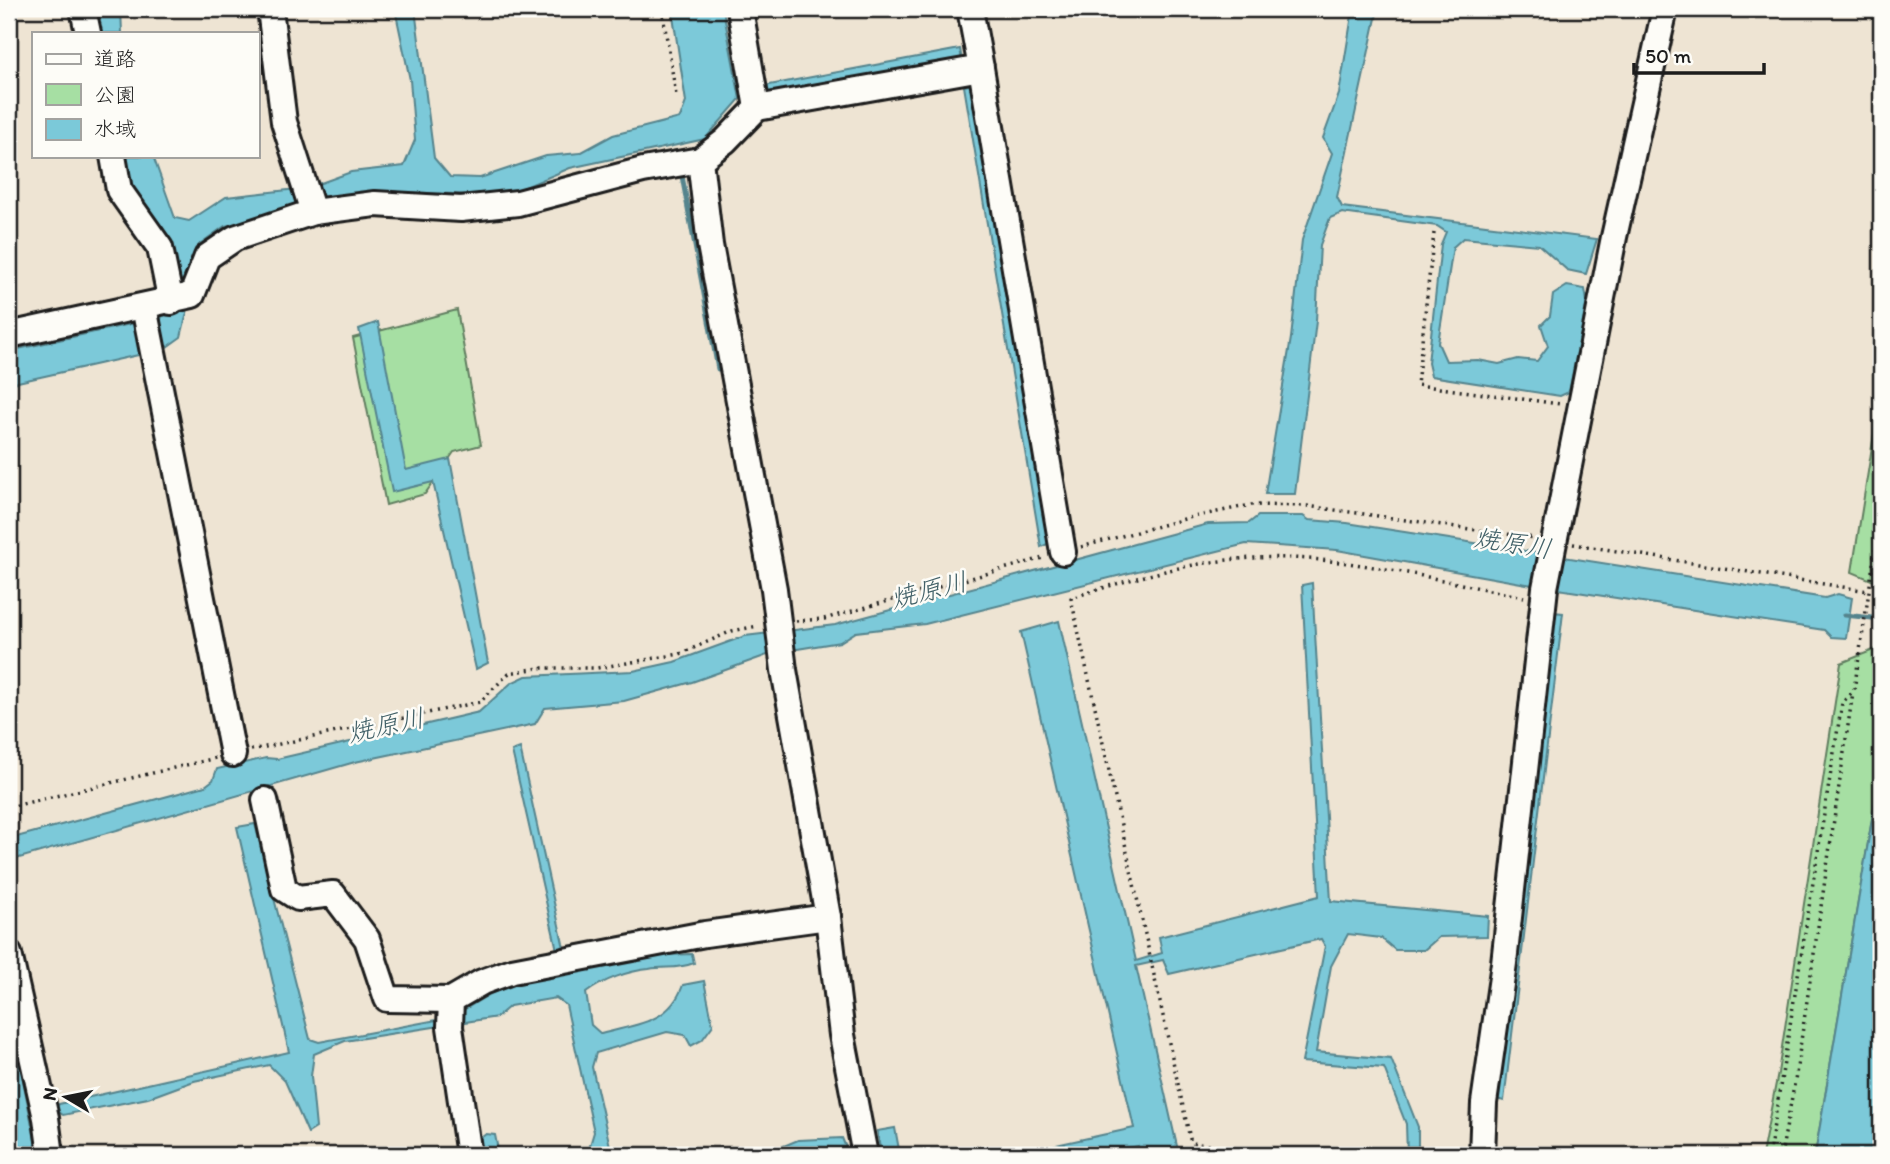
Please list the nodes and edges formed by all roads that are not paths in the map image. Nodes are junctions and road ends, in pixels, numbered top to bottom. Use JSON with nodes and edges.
{"nodes":[{"id":1,"x":83,"y":9,"type":"edge"},
{"id":2,"x":270,"y":9,"type":"edge"},
{"id":3,"x":740,"y":9,"type":"edge"},
{"id":4,"x":970,"y":9,"type":"edge"},
{"id":5,"x":1665,"y":9,"type":"edge"},
{"id":6,"x":88,"y":32,"type":"edge"},
{"id":7,"x":981,"y":68,"type":"junction"},
{"id":8,"x":757,"y":108,"type":"junction"},
{"id":9,"x":113,"y":158,"type":"edge"},
{"id":10,"x":700,"y":160,"type":"junction"},
{"id":11,"x":310,"y":202,"type":"junction"},
{"id":12,"x":171,"y":302,"type":"junction"},
{"id":13,"x":144,"y":307,"type":"junction"},
{"id":14,"x":9,"y":335,"type":"edge"},
{"id":15,"x":1063,"y":552,"type":"road end"},
{"id":16,"x":233,"y":754,"type":"road end"},
{"id":17,"x":265,"y":800,"type":"dead end"},
{"id":18,"x":828,"y":917,"type":"junction"},
{"id":19,"x":9,"y":954,"type":"edge"},
{"id":20,"x":450,"y":1014,"type":"junction"},
{"id":21,"x":51,"y":1155,"type":"edge"},
{"id":22,"x":469,"y":1155,"type":"edge"},
{"id":23,"x":864,"y":1155,"type":"edge"},
{"id":24,"x":1482,"y":1155,"type":"edge"}],
"edges":[{"from":1,"to":6,"type":"street"},
{"from":2,"to":11,"type":"street"},
{"from":3,"to":8,"type":"street"},
{"from":4,"to":7,"type":"street"},
{"from":5,"to":24,"type":"street"},
{"from":7,"to":8,"type":"street"},
{"from":7,"to":15,"type":"street"},
{"from":8,"to":10,"type":"street"},
{"from":9,"to":12,"type":"street"},
{"from":10,"to":11,"type":"street"},
{"from":10,"to":18,"type":"street"},
{"from":11,"to":12,"type":"street"},
{"from":12,"to":13,"type":"street"},
{"from":13,"to":14,"type":"street"},
{"from":13,"to":16,"type":"street"},
{"from":17,"to":20,"type":"street"},
{"from":18,"to":20,"type":"street"},
{"from":18,"to":23,"type":"street"},
{"from":19,"to":21,"type":"street"},
{"from":20,"to":22,"type":"street"}]}
